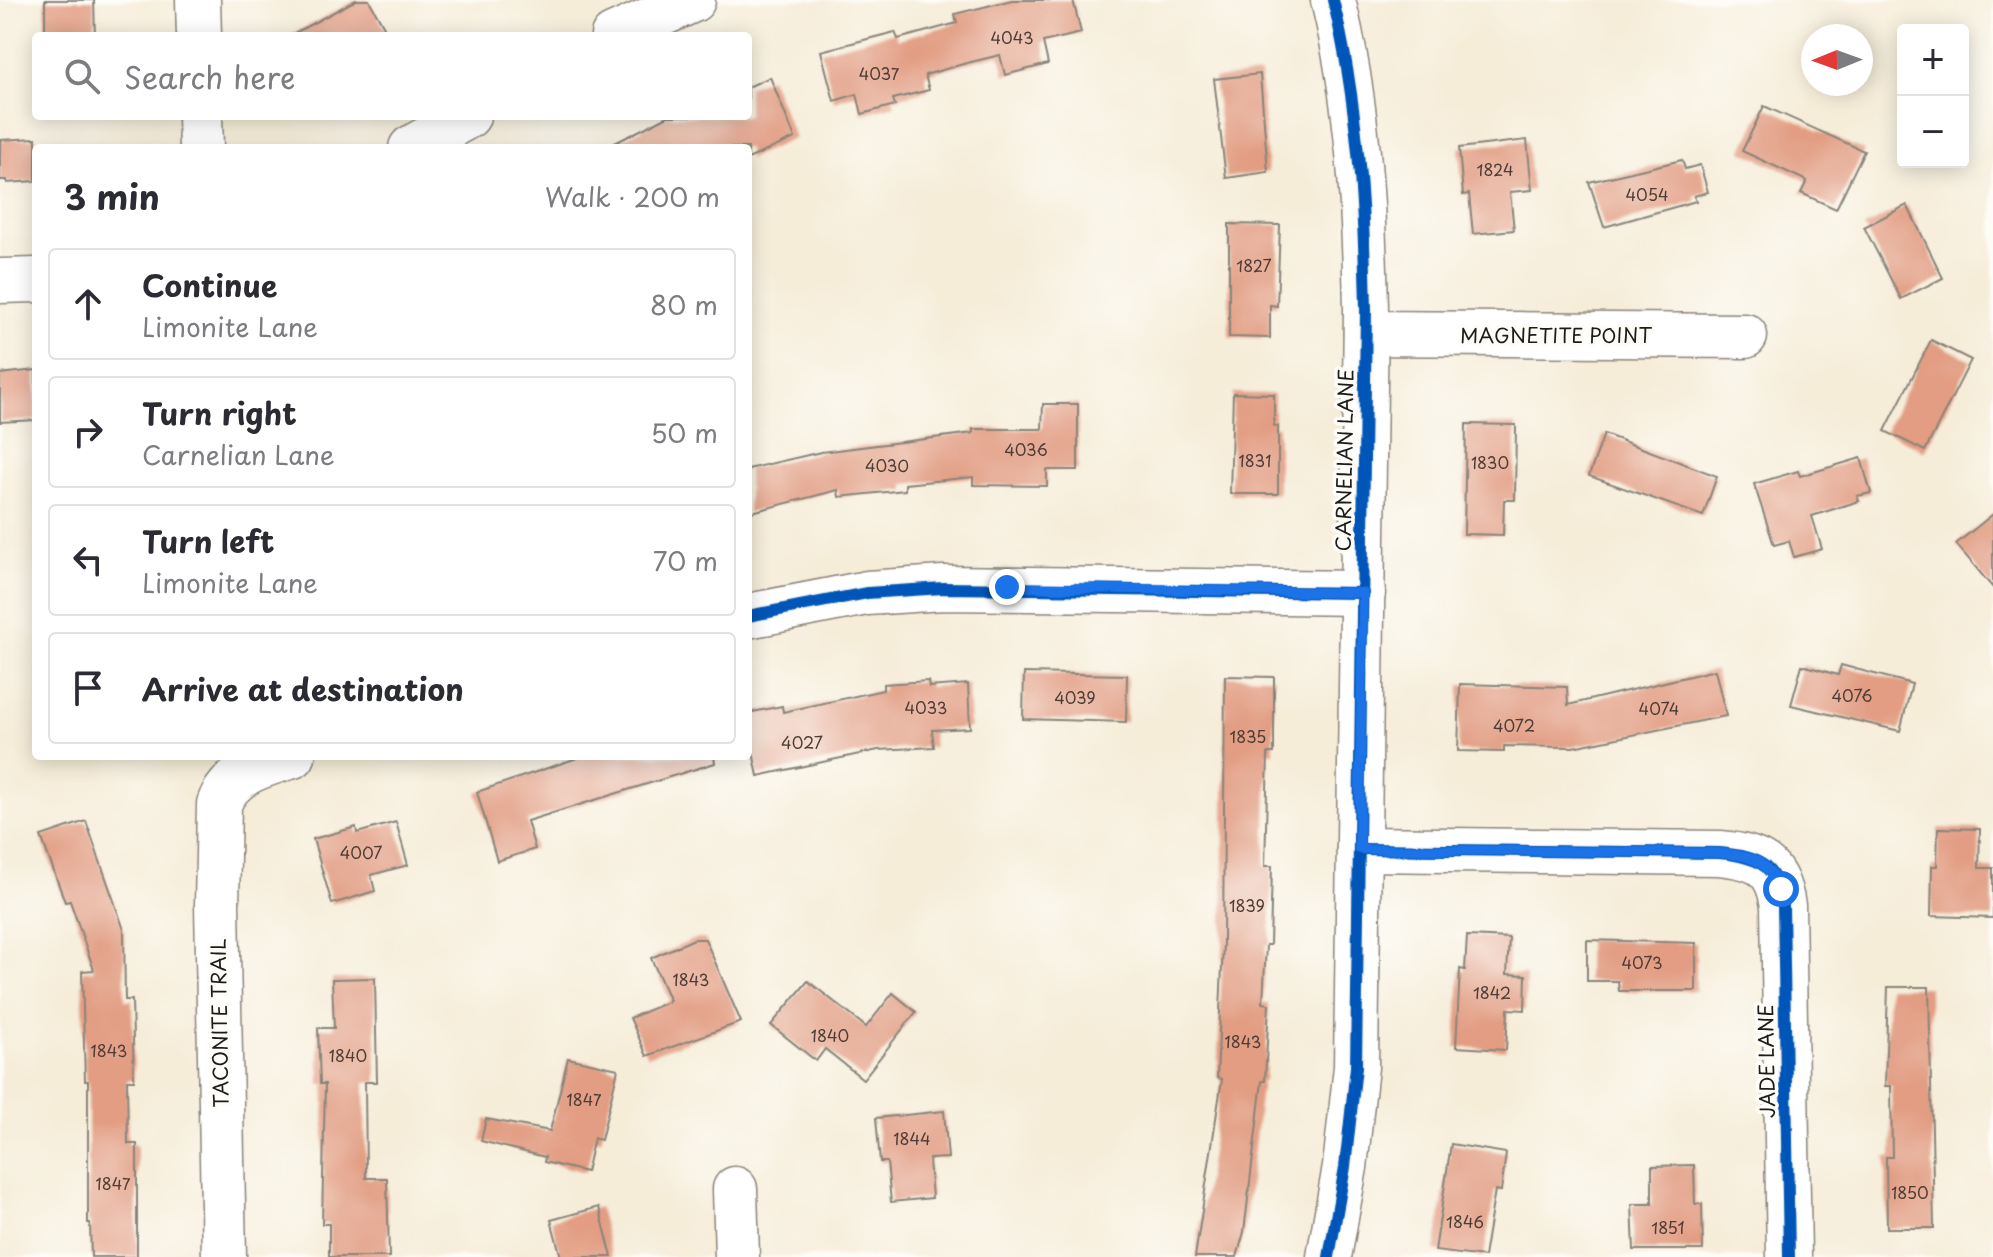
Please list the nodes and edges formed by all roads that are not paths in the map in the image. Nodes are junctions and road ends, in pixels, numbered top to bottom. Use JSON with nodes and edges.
{"nodes":[{"id":1,"x":198,"y":0,"type":"edge"},
{"id":2,"x":693,"y":0,"type":"edge"},
{"id":3,"x":1333,"y":0,"type":"edge"},
{"id":4,"x":199,"y":32,"type":"edge"},
{"id":5,"x":622,"y":32,"type":"edge"},
{"id":6,"x":200,"y":120,"type":"edge"},
{"id":7,"x":461,"y":120,"type":"edge"},
{"id":8,"x":201,"y":144,"type":"edge"},
{"id":9,"x":418,"y":144,"type":"edge"},
{"id":10,"x":32,"y":280,"type":"edge"},
{"id":11,"x":0,"y":281,"type":"edge"},
{"id":12,"x":1366,"y":333,"type":"junction"},
{"id":13,"x":1745,"y":336,"type":"dead end"},
{"id":14,"x":1363,"y":593,"type":"junction"},
{"id":15,"x":752,"y":615,"type":"edge"},
{"id":16,"x":282,"y":760,"type":"edge"},
{"id":17,"x":1359,"y":849,"type":"junction"},
{"id":18,"x":735,"y":1189,"type":"dead end"},
{"id":19,"x":224,"y":1257,"type":"edge"},
{"id":20,"x":737,"y":1257,"type":"edge"},
{"id":21,"x":1329,"y":1257,"type":"edge"},
{"id":22,"x":1789,"y":1257,"type":"edge"}],
"edges":[{"from":1,"to":4,"type":"street"},
{"from":2,"to":5,"type":"street"},
{"from":3,"to":12,"type":"street","name":"CARNELIAN LANE"},
{"from":6,"to":8,"type":"street"},
{"from":7,"to":9,"type":"street"},
{"from":10,"to":11,"type":"street"},
{"from":12,"to":13,"type":"street","name":"MAGNETITE POINT"},
{"from":12,"to":14,"type":"street","name":"CARNELIAN LANE"},
{"from":14,"to":15,"type":"street"},
{"from":14,"to":17,"type":"street","name":"CARNELIAN LANE"},
{"from":16,"to":19,"type":"street","name":"TACONITE TRAIL"},
{"from":17,"to":21,"type":"street","name":"CARNELIAN LANE"},
{"from":17,"to":22,"type":"street","name":"JADE LANE"},
{"from":18,"to":20,"type":"street"}]}
